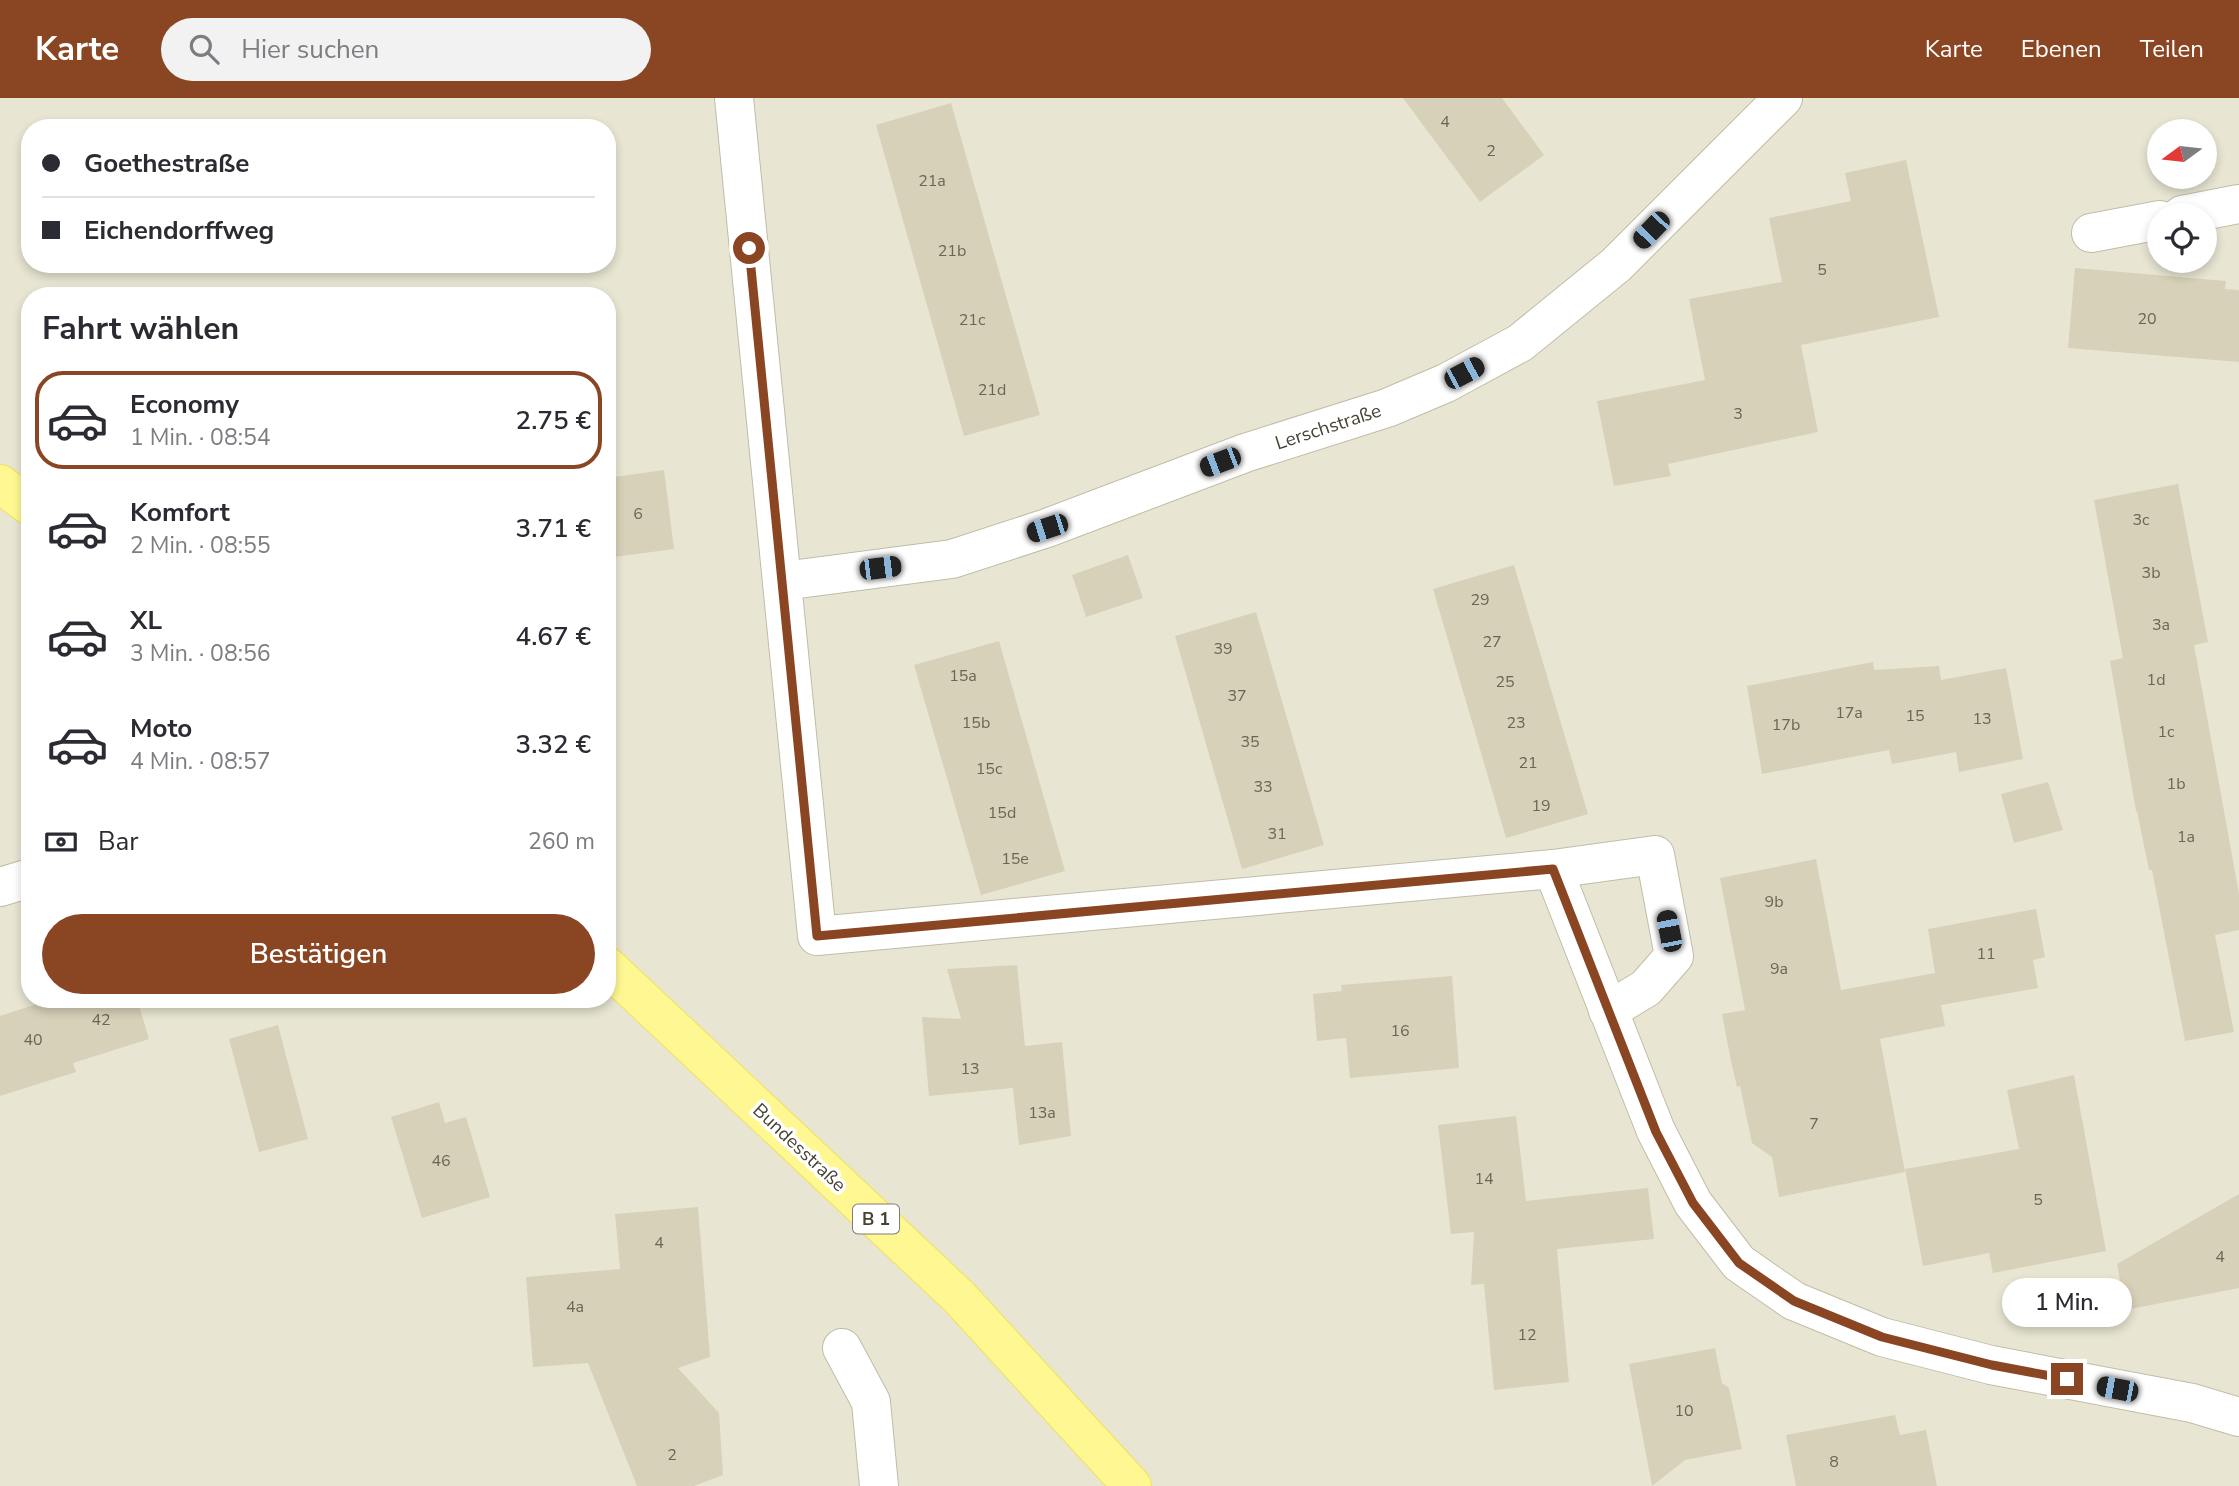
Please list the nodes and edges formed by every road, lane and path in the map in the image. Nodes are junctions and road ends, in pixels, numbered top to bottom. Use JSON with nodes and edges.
{"nodes":[{"id":1,"x":734,"y":98,"type":"edge"},
{"id":2,"x":1783,"y":98,"type":"edge"},
{"id":3,"x":2239,"y":204,"type":"edge"},
{"id":4,"x":2217,"y":208,"type":"edge"},
{"id":5,"x":2147,"y":222,"type":"edge"},
{"id":6,"x":2091,"y":233,"type":"dead end"},
{"id":7,"x":0,"y":484,"type":"edge"},
{"id":8,"x":21,"y":499,"type":"edge"},
{"id":9,"x":783,"y":580,"type":"junction"},
{"id":10,"x":1553,"y":869,"type":"junction"},
{"id":11,"x":21,"y":881,"type":"edge"},
{"id":12,"x":0,"y":887,"type":"edge"},
{"id":13,"x":616,"y":974,"type":"edge"},
{"id":14,"x":1608,"y":1011,"type":"junction"},
{"id":15,"x":842,"y":1348,"type":"dead end"},
{"id":16,"x":2239,"y":1416,"type":"edge"},
{"id":17,"x":879,"y":1486,"type":"edge"},
{"id":18,"x":1132,"y":1486,"type":"edge"}],
"edges":[{"from":1,"to":9,"type":"street"},
{"from":2,"to":9,"type":"street","name":"Lerschstraße"},
{"from":3,"to":4,"type":"street"},
{"from":5,"to":6,"type":"street"},
{"from":7,"to":8,"type":"main road"},
{"from":9,"to":10,"type":"street"},
{"from":10,"to":14,"type":"street"},
{"from":10,"to":14,"type":"street"},
{"from":11,"to":12,"type":"street"},
{"from":13,"to":18,"type":"main road","name":"Bundesstraße","number":"B 1"},
{"from":14,"to":16,"type":"street"},
{"from":15,"to":17,"type":"street"}]}
